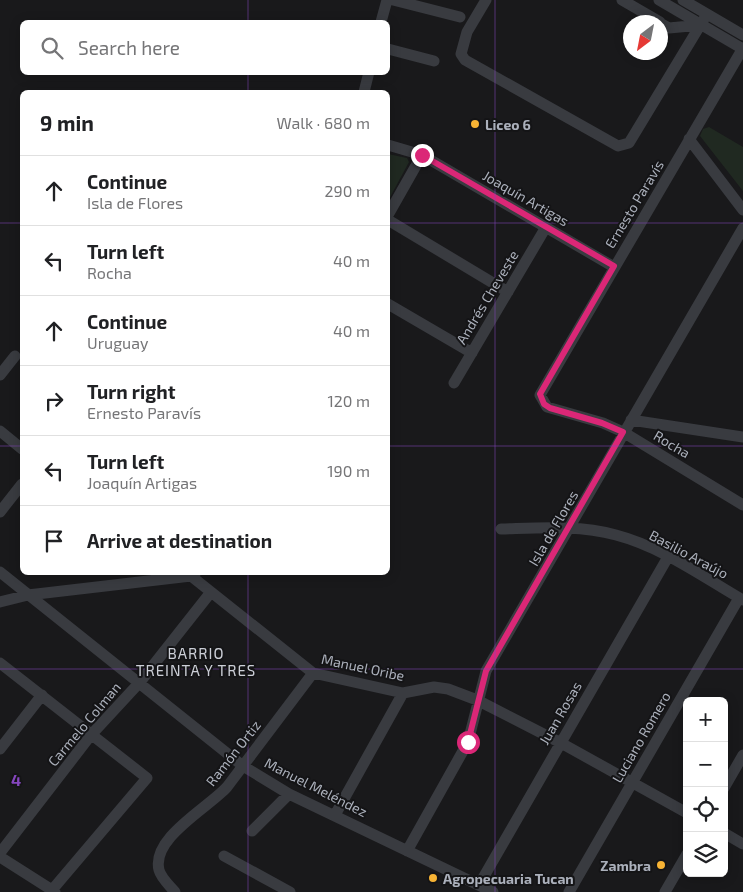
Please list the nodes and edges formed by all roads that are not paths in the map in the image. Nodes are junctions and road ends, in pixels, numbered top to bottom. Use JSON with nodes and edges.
{"nodes":[{"id":1,"x":388,"y":0,"type":"edge"},
{"id":2,"x":393,"y":0,"type":"edge"},
{"id":3,"x":486,"y":0,"type":"edge"},
{"id":4,"x":622,"y":0,"type":"edge"},
{"id":5,"x":659,"y":0,"type":"edge"},
{"id":6,"x":683,"y":0,"type":"edge"},
{"id":7,"x":707,"y":14,"type":"junction"},
{"id":8,"x":647,"y":15,"type":"edge"},
{"id":9,"x":460,"y":17,"type":"dead end"},
{"id":10,"x":383,"y":20,"type":"edge"},
{"id":11,"x":701,"y":25,"type":"junction"},
{"id":12,"x":668,"y":27,"type":"edge"},
{"id":13,"x":743,"y":35,"type":"edge"},
{"id":14,"x":743,"y":49,"type":"edge"},
{"id":15,"x":390,"y":50,"type":"edge"},
{"id":16,"x":434,"y":61,"type":"dead end"},
{"id":17,"x":368,"y":75,"type":"edge"},
{"id":18,"x":364,"y":90,"type":"edge"},
{"id":19,"x":689,"y":139,"type":"junction"},
{"id":20,"x":390,"y":146,"type":"edge"},
{"id":21,"x":422,"y":155,"type":"junction"},
{"id":22,"x":743,"y":210,"type":"edge"},
{"id":23,"x":390,"y":211,"type":"edge"},
{"id":24,"x":390,"y":221,"type":"edge"},
{"id":25,"x":546,"y":227,"type":"junction"},
{"id":26,"x":743,"y":228,"type":"edge"},
{"id":27,"x":614,"y":266,"type":"junction"},
{"id":28,"x":508,"y":292,"type":"junction"},
{"id":29,"x":390,"y":305,"type":"edge"},
{"id":30,"x":472,"y":353,"type":"junction"},
{"id":31,"x":16,"y":356,"type":"dead end"},
{"id":32,"x":0,"y":375,"type":"edge"},
{"id":33,"x":454,"y":383,"type":"dead end"},
{"id":34,"x":542,"y":401,"type":"joint"},
{"id":35,"x":631,"y":420,"type":"junction"},
{"id":36,"x":0,"y":431,"type":"edge"},
{"id":37,"x":623,"y":432,"type":"junction"},
{"id":38,"x":741,"y":433,"type":"edge"},
{"id":39,"x":20,"y":447,"type":"edge"},
{"id":40,"x":20,"y":487,"type":"edge"},
{"id":41,"x":743,"y":505,"type":"edge"},
{"id":42,"x":0,"y":512,"type":"edge"},
{"id":43,"x":570,"y":528,"type":"junction"},
{"id":44,"x":501,"y":529,"type":"dead end"},
{"id":45,"x":668,"y":557,"type":"junction"},
{"id":46,"x":0,"y":572,"type":"edge"},
{"id":47,"x":183,"y":575,"type":"edge"},
{"id":48,"x":192,"y":575,"type":"edge"},
{"id":49,"x":212,"y":592,"type":"junction"},
{"id":50,"x":28,"y":595,"type":"junction"},
{"id":51,"x":741,"y":599,"type":"edge"},
{"id":52,"x":0,"y":602,"type":"edge"},
{"id":53,"x":0,"y":663,"type":"edge"},
{"id":54,"x":313,"y":673,"type":"junction"},
{"id":55,"x":140,"y":682,"type":"junction"},
{"id":56,"x":403,"y":693,"type":"junction"},
{"id":57,"x":42,"y":694,"type":"junction"},
{"id":58,"x":477,"y":700,"type":"junction"},
{"id":59,"x":91,"y":735,"type":"junction"},
{"id":60,"x":560,"y":743,"type":"junction"},
{"id":61,"x":0,"y":749,"type":"edge"},
{"id":62,"x":743,"y":756,"type":"edge"},
{"id":63,"x":244,"y":766,"type":"junction"},
{"id":64,"x":632,"y":782,"type":"junction"},
{"id":65,"x":725,"y":787,"type":"edge"},
{"id":66,"x":290,"y":794,"type":"junction"},
{"id":67,"x":683,"y":811,"type":"edge"},
{"id":68,"x":335,"y":815,"type":"junction"},
{"id":69,"x":252,"y":831,"type":"dead end"},
{"id":70,"x":728,"y":836,"type":"edge"},
{"id":71,"x":743,"y":844,"type":"edge"},
{"id":72,"x":407,"y":851,"type":"junction"},
{"id":73,"x":0,"y":853,"type":"edge"},
{"id":74,"x":224,"y":856,"type":"dead end"},
{"id":75,"x":0,"y":857,"type":"edge"},
{"id":76,"x":683,"y":861,"type":"edge"},
{"id":77,"x":479,"y":885,"type":"junction"},
{"id":78,"x":54,"y":891,"type":"edge"},
{"id":79,"x":175,"y":892,"type":"edge"},
{"id":80,"x":290,"y":892,"type":"edge"},
{"id":81,"x":493,"y":892,"type":"edge"},
{"id":82,"x":569,"y":892,"type":"edge"},
{"id":83,"x":665,"y":892,"type":"edge"}],
"edges":[{"from":1,"to":10,"type":"street"},
{"from":2,"to":9,"type":"street"},
{"from":3,"to":11,"type":"street"},
{"from":4,"to":8,"type":"street"},
{"from":5,"to":11,"type":"street"},
{"from":6,"to":7,"type":"street"},
{"from":7,"to":11,"type":"street"},
{"from":7,"to":13,"type":"street"},
{"from":11,"to":12,"type":"street"},
{"from":11,"to":14,"type":"street"},
{"from":14,"to":19,"type":"street","name":"Ernesto Paravís"},
{"from":15,"to":16,"type":"street"},
{"from":17,"to":18,"type":"street"},
{"from":19,"to":22,"type":"street"},
{"from":19,"to":27,"type":"street","name":"Ernesto Paravís"},
{"from":20,"to":21,"type":"street","name":"Joaquín Artigas"},
{"from":21,"to":23,"type":"street"},
{"from":21,"to":25,"type":"street","name":"Joaquín Artigas"},
{"from":24,"to":28,"type":"street"},
{"from":25,"to":27,"type":"street","name":"Joaquín Artigas"},
{"from":25,"to":28,"type":"street","name":"Andrés Cheveste"},
{"from":26,"to":35,"type":"street","name":"Isla de Flores"},
{"from":27,"to":34,"type":"street","name":"Ernesto Paravís"},
{"from":28,"to":30,"type":"street","name":"Andrés Cheveste"},
{"from":29,"to":30,"type":"street"},
{"from":30,"to":33,"type":"street","name":"Andrés Cheveste"},
{"from":31,"to":32,"type":"street"},
{"from":34,"to":37,"type":"street","name":"Rocha"},
{"from":35,"to":37,"type":"street","name":"Isla de Flores"},
{"from":35,"to":38,"type":"street"},
{"from":36,"to":39,"type":"street"},
{"from":37,"to":41,"type":"street","name":"Rocha"},
{"from":37,"to":43,"type":"street","name":"Isla de Flores"},
{"from":40,"to":42,"type":"street"},
{"from":43,"to":44,"type":"street","name":"Basilio Araújo"},
{"from":43,"to":45,"type":"street","name":"Basilio Araújo"},
{"from":43,"to":58,"type":"street","name":"Isla de Flores"},
{"from":45,"to":51,"type":"street","name":"Basilio Araújo"},
{"from":45,"to":60,"type":"street","name":"Juan Rosas"},
{"from":46,"to":50,"type":"street","name":"Manuel Meléndez"},
{"from":47,"to":50,"type":"street"},
{"from":48,"to":49,"type":"street","name":"Manuel Oribe"},
{"from":49,"to":54,"type":"street","name":"Manuel Oribe"},
{"from":49,"to":55,"type":"street","name":"Carmelo Colman"},
{"from":50,"to":52,"type":"street"},
{"from":50,"to":55,"type":"street","name":"Manuel Meléndez"},
{"from":51,"to":64,"type":"street","name":"Luciano Romero"},
{"from":53,"to":57,"type":"street"},
{"from":54,"to":56,"type":"street","name":"Manuel Oribe"},
{"from":54,"to":63,"type":"street","name":"Ramón Ortiz"},
{"from":55,"to":59,"type":"street","name":"Carmelo Colman"},
{"from":55,"to":63,"type":"street","name":"Manuel Meléndez"},
{"from":56,"to":58,"type":"street","name":"Manuel Oribe"},
{"from":56,"to":68,"type":"street"},
{"from":57,"to":59,"type":"street"},
{"from":57,"to":61,"type":"street"},
{"from":58,"to":60,"type":"street","name":"Manuel Oribe"},
{"from":58,"to":72,"type":"street","name":"Isla de Flores"},
{"from":59,"to":73,"type":"street","name":"Carmelo Colman"},
{"from":59,"to":78,"type":"street"},
{"from":60,"to":64,"type":"street","name":"Manuel Oribe"},
{"from":60,"to":77,"type":"street","name":"Juan Rosas"},
{"from":62,"to":65,"type":"street"},
{"from":63,"to":66,"type":"street","name":"Manuel Meléndez"},
{"from":63,"to":79,"type":"street","name":"Ramón Ortiz"},
{"from":64,"to":67,"type":"street","name":"Manuel Oribe"},
{"from":64,"to":82,"type":"street","name":"Luciano Romero"},
{"from":66,"to":68,"type":"street","name":"Manuel Meléndez"},
{"from":66,"to":69,"type":"street"},
{"from":68,"to":72,"type":"street","name":"Manuel Meléndez"},
{"from":70,"to":71,"type":"street"},
{"from":72,"to":77,"type":"street","name":"Manuel Meléndez"},
{"from":74,"to":80,"type":"street"},
{"from":75,"to":78,"type":"street"},
{"from":76,"to":83,"type":"street"},
{"from":77,"to":81,"type":"street","name":"Manuel Meléndez"}]}
